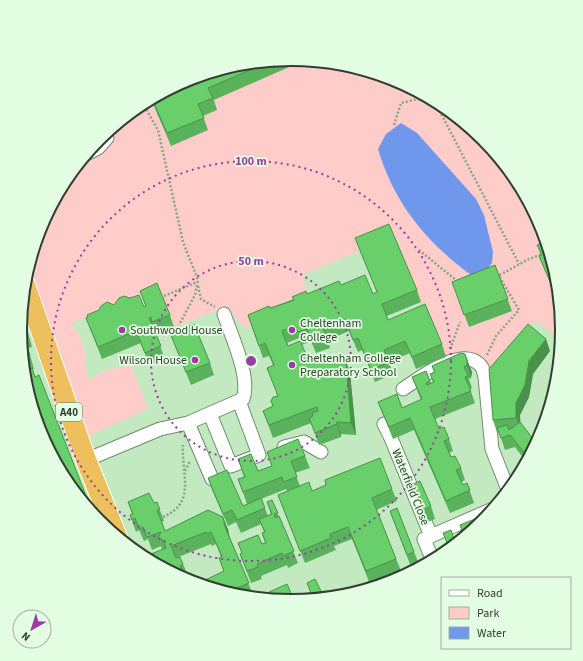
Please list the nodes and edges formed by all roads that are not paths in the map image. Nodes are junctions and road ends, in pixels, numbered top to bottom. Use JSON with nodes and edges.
{"nodes":[{"id":1,"x":29,"y":299,"type":"edge"},
{"id":2,"x":224,"y":314,"type":"road end"},
{"id":3,"x":403,"y":389,"type":"dead end"},
{"id":4,"x":239,"y":401,"type":"junction"},
{"id":5,"x":210,"y":414,"type":"junction"},
{"id":6,"x":384,"y":424,"type":"edge"},
{"id":7,"x":190,"y":428,"type":"junction"},
{"id":8,"x":321,"y":452,"type":"dead end"},
{"id":9,"x":259,"y":455,"type":"junction"},
{"id":10,"x":86,"y":460,"type":"junction"},
{"id":11,"x":212,"y":479,"type":"edge"},
{"id":12,"x":506,"y":484,"type":"edge"},
{"id":13,"x":483,"y":513,"type":"edge"},
{"id":14,"x":112,"y":525,"type":"edge"},
{"id":15,"x":427,"y":538,"type":"junction"},
{"id":16,"x":431,"y":555,"type":"edge"}],
"edges":[{"from":1,"to":10,"type":"highway","number":"A40"},
{"from":2,"to":4,"type":"street"},
{"from":3,"to":12,"type":"street"},
{"from":4,"to":5,"type":"street"},
{"from":4,"to":9,"type":"street"},
{"from":5,"to":7,"type":"street"},
{"from":5,"to":9,"type":"street"},
{"from":6,"to":15,"type":"street","name":"Waterfield Close"},
{"from":7,"to":10,"type":"street"},
{"from":7,"to":11,"type":"street"},
{"from":8,"to":9,"type":"street"},
{"from":10,"to":14,"type":"highway","number":"A40"},
{"from":13,"to":15,"type":"street"},
{"from":15,"to":16,"type":"street","name":"Waterfield Close"}]}
